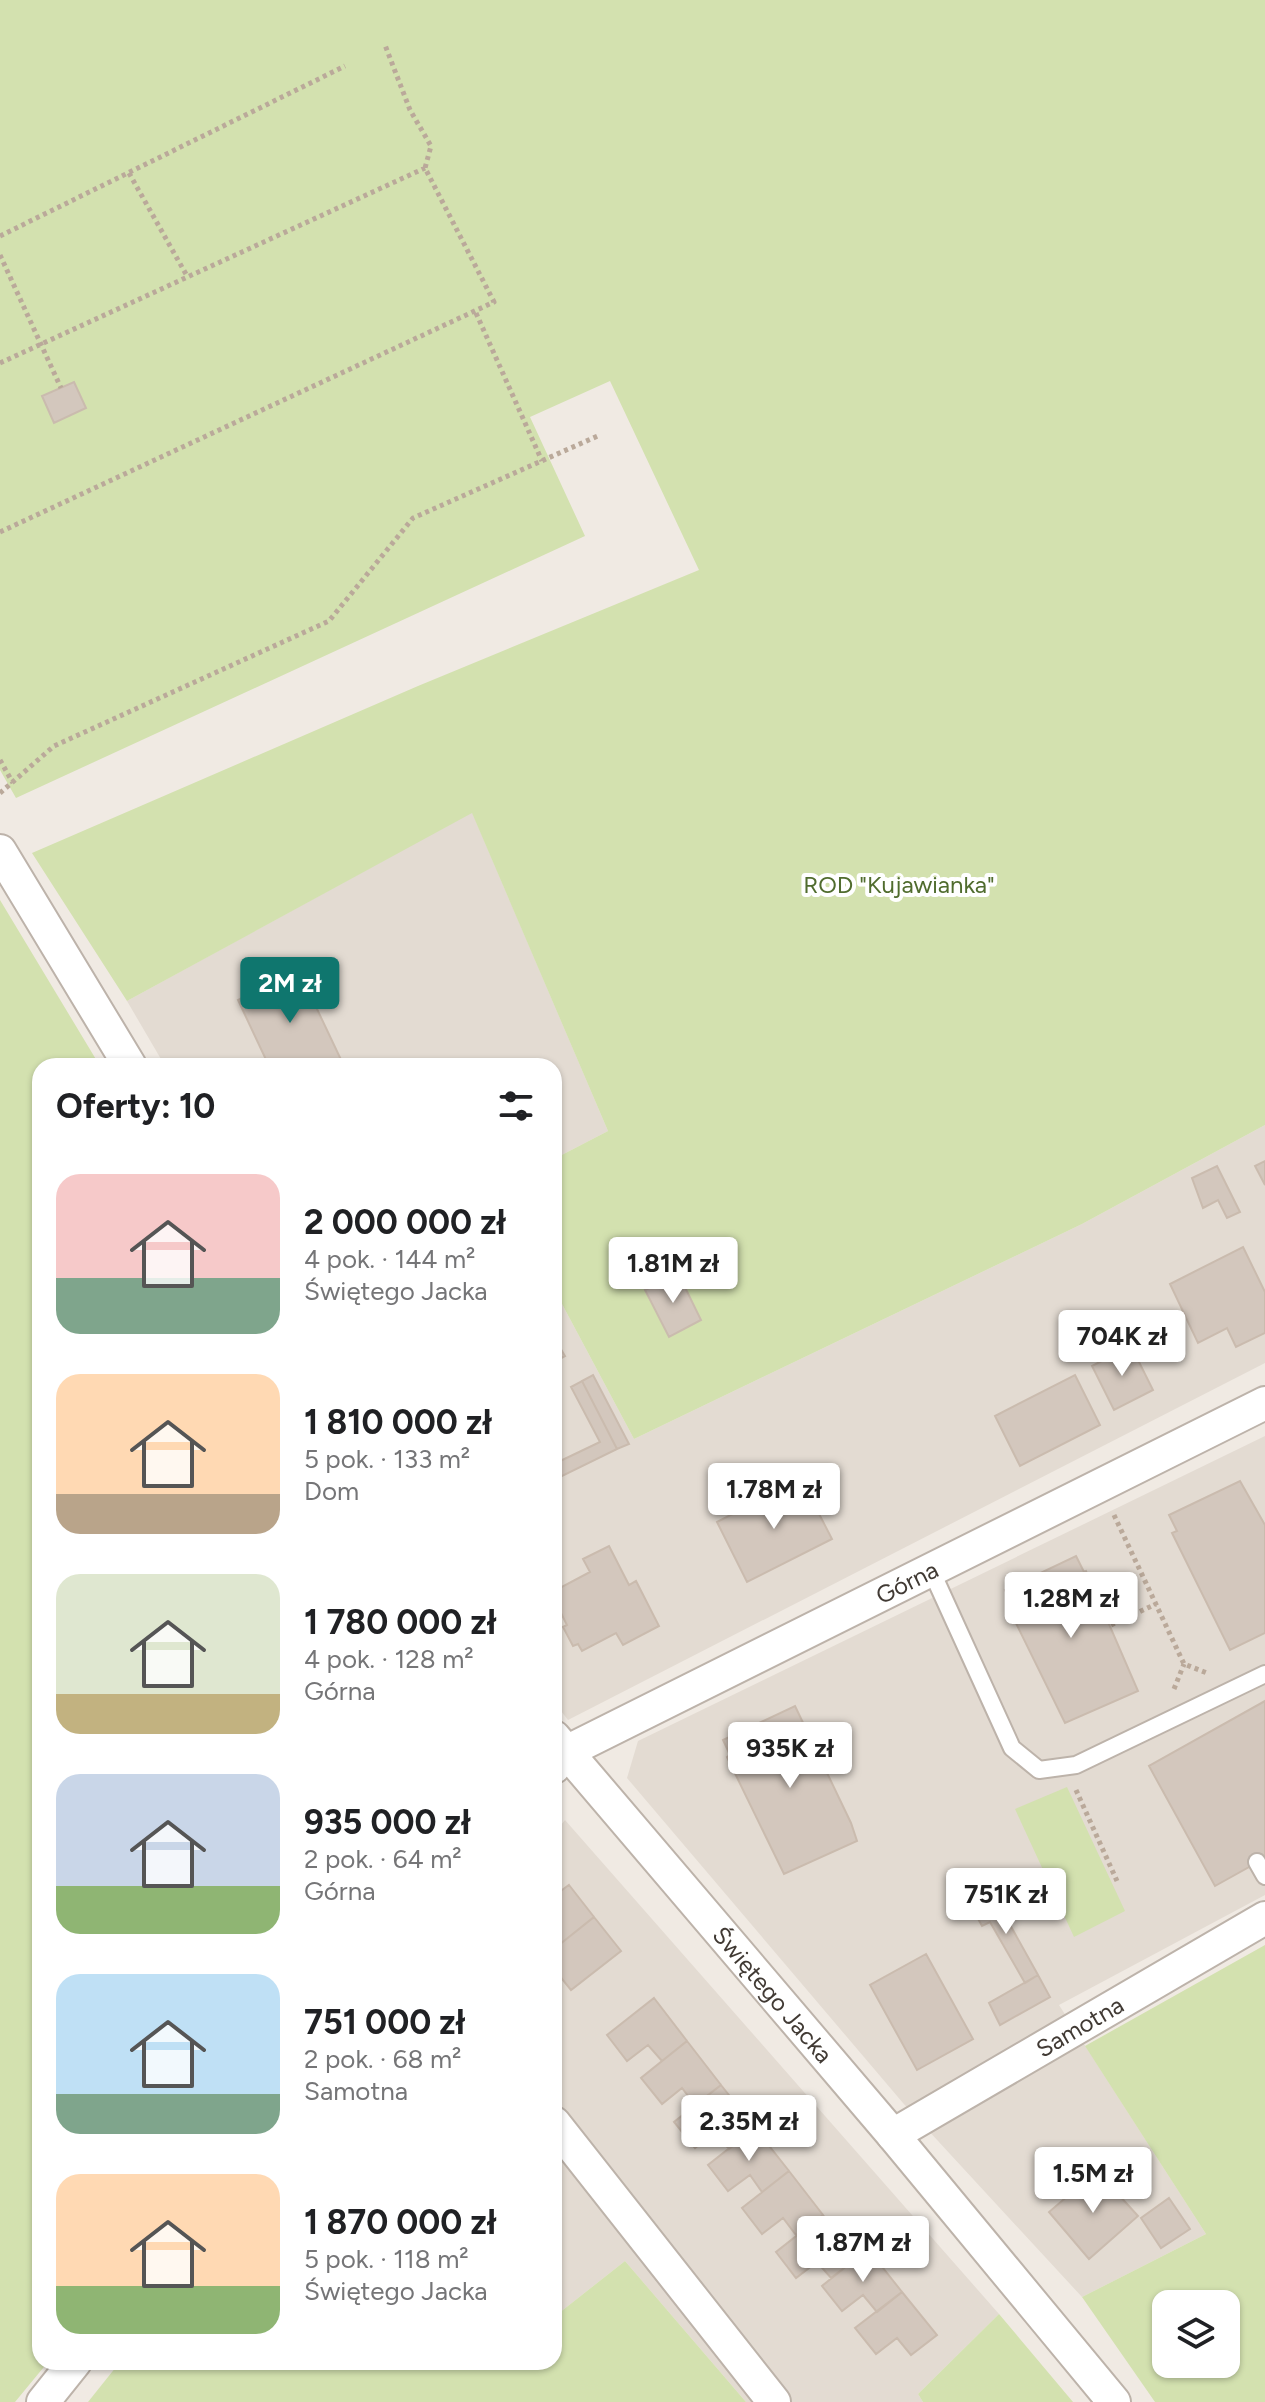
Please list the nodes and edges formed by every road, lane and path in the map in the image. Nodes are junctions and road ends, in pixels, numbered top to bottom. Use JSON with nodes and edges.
{"nodes":[{"id":1,"x":385,"y":45,"type":"dead end"},
{"id":2,"x":345,"y":66,"type":"dead end"},
{"id":3,"x":425,"y":168,"type":"junction"},
{"id":4,"x":129,"y":173,"type":"junction"},
{"id":5,"x":0,"y":236,"type":"edge"},
{"id":6,"x":0,"y":255,"type":"edge"},
{"id":7,"x":187,"y":276,"type":"junction"},
{"id":8,"x":476,"y":313,"type":"junction"},
{"id":9,"x":41,"y":344,"type":"junction"},
{"id":10,"x":0,"y":363,"type":"edge"},
{"id":11,"x":61,"y":388,"type":"dead end"},
{"id":12,"x":600,"y":435,"type":"dead end"},
{"id":13,"x":542,"y":461,"type":"junction"},
{"id":14,"x":0,"y":532,"type":"edge"},
{"id":15,"x":0,"y":760,"type":"edge"},
{"id":16,"x":13,"y":783,"type":"junction"},
{"id":17,"x":0,"y":793,"type":"edge"},
{"id":18,"x":0,"y":851,"type":"edge"},
{"id":19,"x":125,"y":1058,"type":"edge"},
{"id":20,"x":1263,"y":1409,"type":"edge"},
{"id":21,"x":1114,"y":1515,"type":"dead end"},
{"id":22,"x":931,"y":1570,"type":"junction"},
{"id":23,"x":1156,"y":1604,"type":"junction"},
{"id":24,"x":1111,"y":1625,"type":"dead end"},
{"id":25,"x":1265,"y":1674,"type":"edge"},
{"id":26,"x":1242,"y":1685,"type":"junction"},
{"id":27,"x":562,"y":1750,"type":"edge"},
{"id":28,"x":562,"y":1757,"type":"edge"},
{"id":29,"x":1065,"y":1767,"type":"junction"},
{"id":30,"x":1117,"y":1881,"type":"dead end"},
{"id":31,"x":1265,"y":1918,"type":"edge"},
{"id":32,"x":562,"y":2133,"type":"edge"},
{"id":33,"x":893,"y":2135,"type":"junction"},
{"id":34,"x":69,"y":2370,"type":"edge"},
{"id":35,"x":43,"y":2402,"type":"edge"},
{"id":36,"x":774,"y":2402,"type":"edge"},
{"id":37,"x":1114,"y":2402,"type":"edge"}],
"edges":[{"from":1,"to":3,"type":"path"},
{"from":2,"to":4,"type":"path"},
{"from":3,"to":7,"type":"path"},
{"from":3,"to":8,"type":"path"},
{"from":4,"to":5,"type":"path"},
{"from":4,"to":7,"type":"path"},
{"from":6,"to":9,"type":"path"},
{"from":7,"to":9,"type":"path"},
{"from":8,"to":13,"type":"path"},
{"from":8,"to":14,"type":"path"},
{"from":9,"to":10,"type":"path"},
{"from":9,"to":11,"type":"path"},
{"from":12,"to":13,"type":"path"},
{"from":13,"to":16,"type":"path"},
{"from":15,"to":16,"type":"path"},
{"from":16,"to":17,"type":"path"},
{"from":18,"to":19,"type":"street"},
{"from":20,"to":22,"type":"street","name":"Górna"},
{"from":21,"to":23,"type":"path"},
{"from":22,"to":27,"type":"street","name":"Górna"},
{"from":22,"to":29,"type":"lane"},
{"from":23,"to":24,"type":"path"},
{"from":23,"to":26,"type":"path"},
{"from":25,"to":26,"type":"lane"},
{"from":26,"to":29,"type":"lane"},
{"from":28,"to":33,"type":"street","name":"Świętego Jacka"},
{"from":29,"to":30,"type":"path"},
{"from":31,"to":33,"type":"street","name":"Samotna"},
{"from":32,"to":36,"type":"street"},
{"from":33,"to":37,"type":"street","name":"Świętego Jacka"},
{"from":34,"to":35,"type":"street"}]}
